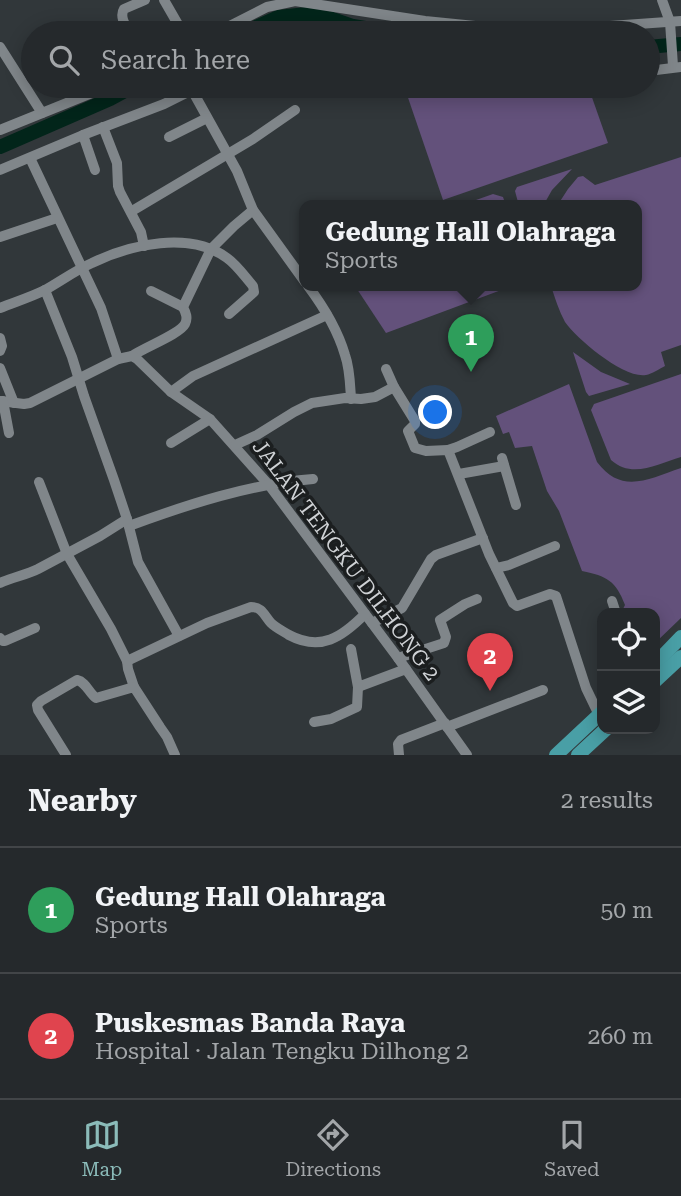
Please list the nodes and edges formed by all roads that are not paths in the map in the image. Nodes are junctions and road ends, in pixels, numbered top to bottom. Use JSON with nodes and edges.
{"nodes":[{"id":1,"x":145,"y":0,"type":"edge"},
{"id":2,"x":164,"y":0,"type":"edge"},
{"id":3,"x":662,"y":0,"type":"edge"},
{"id":4,"x":124,"y":21,"type":"edge"},
{"id":5,"x":176,"y":21,"type":"edge"},
{"id":6,"x":240,"y":21,"type":"edge"},
{"id":7,"x":425,"y":21,"type":"edge"},
{"id":8,"x":674,"y":24,"type":"edge"},
{"id":9,"x":0,"y":47,"type":"edge"},
{"id":10,"x":676,"y":64,"type":"edge"},
{"id":11,"x":21,"y":80,"type":"edge"},
{"id":12,"x":32,"y":98,"type":"edge"},
{"id":13,"x":79,"y":98,"type":"edge"},
{"id":14,"x":175,"y":98,"type":"edge"},
{"id":15,"x":199,"y":98,"type":"edge"},
{"id":16,"x":295,"y":110,"type":"dead end"},
{"id":17,"x":42,"y":113,"type":"junction"},
{"id":18,"x":206,"y":118,"type":"junction"},
{"id":19,"x":103,"y":128,"type":"junction"},
{"id":20,"x":0,"y":130,"type":"edge"},
{"id":21,"x":83,"y":135,"type":"junction"},
{"id":22,"x":169,"y":137,"type":"dead end"},
{"id":23,"x":227,"y":155,"type":"junction"},
{"id":24,"x":30,"y":158,"type":"junction"},
{"id":25,"x":0,"y":170,"type":"edge"},
{"id":26,"x":95,"y":170,"type":"dead end"},
{"id":27,"x":253,"y":210,"type":"junction"},
{"id":28,"x":132,"y":211,"type":"junction"},
{"id":29,"x":57,"y":218,"type":"junction"},
{"id":30,"x":0,"y":237,"type":"edge"},
{"id":31,"x":144,"y":246,"type":"junction"},
{"id":32,"x":211,"y":249,"type":"junction"},
{"id":33,"x":83,"y":267,"type":"junction"},
{"id":34,"x":299,"y":274,"type":"edge"},
{"id":35,"x":45,"y":290,"type":"junction"},
{"id":36,"x":151,"y":291,"type":"dead end"},
{"id":37,"x":311,"y":291,"type":"edge"},
{"id":38,"x":183,"y":307,"type":"junction"},
{"id":39,"x":0,"y":308,"type":"edge"},
{"id":40,"x":229,"y":314,"type":"dead end"},
{"id":41,"x":327,"y":315,"type":"junction"},
{"id":42,"x":0,"y":338,"type":"edge"},
{"id":43,"x":0,"y":351,"type":"edge"},
{"id":44,"x":132,"y":356,"type":"junction"},
{"id":45,"x":118,"y":359,"type":"junction"},
{"id":46,"x":0,"y":368,"type":"edge"},
{"id":47,"x":386,"y":369,"type":"dead end"},
{"id":48,"x":78,"y":378,"type":"junction"},
{"id":49,"x":394,"y":387,"type":"junction"},
{"id":50,"x":171,"y":392,"type":"junction"},
{"id":51,"x":351,"y":399,"type":"junction"},
{"id":52,"x":6,"y":402,"type":"edge"},
{"id":53,"x":210,"y":419,"type":"junction"},
{"id":54,"x":490,"y":432,"type":"dead end"},
{"id":55,"x":9,"y":433,"type":"dead end"},
{"id":56,"x":171,"y":443,"type":"dead end"},
{"id":57,"x":235,"y":445,"type":"junction"},
{"id":58,"x":448,"y":450,"type":"junction"},
{"id":59,"x":458,"y":474,"type":"junction"},
{"id":60,"x":313,"y":479,"type":"dead end"},
{"id":61,"x":39,"y":482,"type":"dead end"},
{"id":62,"x":269,"y":485,"type":"junction"},
{"id":63,"x":516,"y":505,"type":"dead end"},
{"id":64,"x":128,"y":523,"type":"junction"},
{"id":65,"x":483,"y":538,"type":"junction"},
{"id":66,"x":555,"y":546,"type":"dead end"},
{"id":67,"x":67,"y":554,"type":"junction"},
{"id":68,"x":496,"y":568,"type":"junction"},
{"id":69,"x":0,"y":583,"type":"edge"},
{"id":70,"x":477,"y":599,"type":"dead end"},
{"id":71,"x":612,"y":601,"type":"dead end"},
{"id":72,"x":614,"y":608,"type":"edge"},
{"id":73,"x":369,"y":618,"type":"junction"},
{"id":74,"x":35,"y":628,"type":"dead end"},
{"id":75,"x":179,"y":636,"type":"junction"},
{"id":76,"x":681,"y":637,"type":"edge"},
{"id":77,"x":0,"y":638,"type":"edge"},
{"id":78,"x":351,"y":649,"type":"dead end"},
{"id":79,"x":681,"y":657,"type":"edge"},
{"id":80,"x":398,"y":659,"type":"junction"},
{"id":81,"x":127,"y":661,"type":"junction"},
{"id":82,"x":406,"y":670,"type":"junction"},
{"id":83,"x":658,"y":671,"type":"edge"},
{"id":84,"x":660,"y":671,"type":"edge"},
{"id":85,"x":134,"y":687,"type":"junction"},
{"id":86,"x":358,"y":687,"type":"junction"},
{"id":87,"x":543,"y":691,"type":"dead end"},
{"id":88,"x":597,"y":706,"type":"edge"},
{"id":89,"x":597,"y":717,"type":"edge"},
{"id":90,"x":314,"y":722,"type":"dead end"},
{"id":91,"x":446,"y":725,"type":"junction"},
{"id":92,"x":601,"y":734,"type":"edge"},
{"id":93,"x":66,"y":755,"type":"edge"},
{"id":94,"x":175,"y":755,"type":"edge"},
{"id":95,"x":399,"y":755,"type":"edge"},
{"id":96,"x":467,"y":755,"type":"edge"},
{"id":97,"x":556,"y":755,"type":"edge"},
{"id":98,"x":578,"y":755,"type":"edge"}],
"edges":[{"from":1,"to":4,"type":"street"},
{"from":2,"to":5,"type":"street"},
{"from":3,"to":8,"type":"street"},
{"from":6,"to":7,"type":"street"},
{"from":8,"to":10,"type":"street"},
{"from":9,"to":11,"type":"street"},
{"from":12,"to":17,"type":"street"},
{"from":13,"to":17,"type":"street"},
{"from":14,"to":19,"type":"street"},
{"from":15,"to":18,"type":"street"},
{"from":16,"to":23,"type":"street"},
{"from":17,"to":20,"type":"street"},
{"from":18,"to":22,"type":"street"},
{"from":18,"to":23,"type":"street"},
{"from":19,"to":21,"type":"street"},
{"from":19,"to":28,"type":"street"},
{"from":21,"to":24,"type":"street"},
{"from":21,"to":26,"type":"street"},
{"from":23,"to":27,"type":"street"},
{"from":23,"to":28,"type":"street"},
{"from":24,"to":25,"type":"street"},
{"from":24,"to":29,"type":"street"},
{"from":27,"to":32,"type":"street"},
{"from":27,"to":34,"type":"street"},
{"from":28,"to":31,"type":"street"},
{"from":29,"to":30,"type":"street"},
{"from":29,"to":33,"type":"street"},
{"from":31,"to":32,"type":"street"},
{"from":31,"to":33,"type":"street"},
{"from":32,"to":38,"type":"street"},
{"from":32,"to":40,"type":"street"},
{"from":33,"to":35,"type":"street"},
{"from":33,"to":45,"type":"street"},
{"from":35,"to":39,"type":"street"},
{"from":35,"to":48,"type":"street"},
{"from":36,"to":38,"type":"street"},
{"from":37,"to":41,"type":"street"},
{"from":38,"to":44,"type":"street"},
{"from":41,"to":50,"type":"street"},
{"from":41,"to":51,"type":"street"},
{"from":42,"to":43,"type":"street"},
{"from":44,"to":45,"type":"street"},
{"from":44,"to":50,"type":"street","name":"JALAN TENGKU DILHONG 2"},
{"from":45,"to":48,"type":"street"},
{"from":46,"to":52,"type":"street"},
{"from":47,"to":49,"type":"street"},
{"from":48,"to":52,"type":"street"},
{"from":48,"to":64,"type":"street"},
{"from":49,"to":51,"type":"street"},
{"from":49,"to":58,"type":"street"},
{"from":50,"to":53,"type":"street","name":"JALAN TENGKU DILHONG 2"},
{"from":51,"to":57,"type":"street"},
{"from":52,"to":55,"type":"street"},
{"from":53,"to":56,"type":"street"},
{"from":53,"to":57,"type":"street","name":"JALAN TENGKU DILHONG 2"},
{"from":54,"to":58,"type":"street"},
{"from":57,"to":62,"type":"street","name":"JALAN TENGKU DILHONG 2"},
{"from":58,"to":59,"type":"street"},
{"from":59,"to":63,"type":"street"},
{"from":59,"to":65,"type":"street"},
{"from":60,"to":62,"type":"street"},
{"from":61,"to":67,"type":"street"},
{"from":62,"to":64,"type":"street"},
{"from":62,"to":73,"type":"street","name":"JALAN TENGKU DILHONG 2"},
{"from":64,"to":67,"type":"street"},
{"from":64,"to":75,"type":"street"},
{"from":65,"to":68,"type":"street"},
{"from":65,"to":73,"type":"street"},
{"from":66,"to":68,"type":"street"},
{"from":67,"to":69,"type":"street"},
{"from":67,"to":81,"type":"street"},
{"from":68,"to":88,"type":"street"},
{"from":70,"to":80,"type":"street"},
{"from":71,"to":72,"type":"street"},
{"from":73,"to":75,"type":"street"},
{"from":73,"to":80,"type":"street","name":"JALAN TENGKU DILHONG 2"},
{"from":74,"to":77,"type":"street"},
{"from":75,"to":81,"type":"street"},
{"from":76,"to":83,"type":"main road"},
{"from":78,"to":86,"type":"street"},
{"from":79,"to":84,"type":"main road"},
{"from":80,"to":82,"type":"street","name":"JALAN TENGKU DILHONG 2"},
{"from":81,"to":85,"type":"street"},
{"from":82,"to":86,"type":"street"},
{"from":82,"to":91,"type":"street","name":"JALAN TENGKU DILHONG 2"},
{"from":85,"to":93,"type":"street"},
{"from":85,"to":94,"type":"street"},
{"from":86,"to":90,"type":"street"},
{"from":87,"to":91,"type":"street"},
{"from":89,"to":97,"type":"main road"},
{"from":91,"to":95,"type":"street"},
{"from":91,"to":96,"type":"street","name":"JALAN TENGKU DILHONG 2"},
{"from":92,"to":98,"type":"main road"}]}
